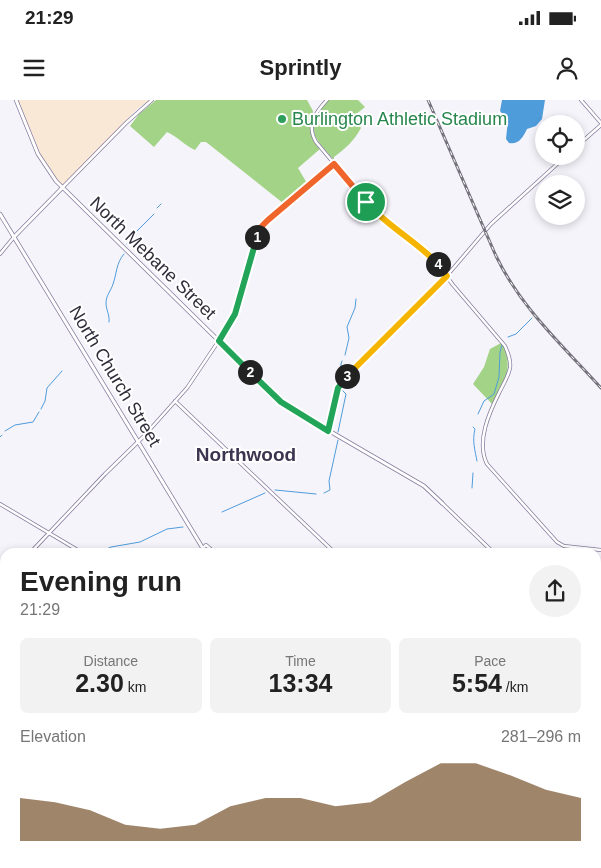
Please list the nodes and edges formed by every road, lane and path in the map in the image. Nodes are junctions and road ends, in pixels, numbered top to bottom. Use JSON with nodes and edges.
{"nodes":[{"id":1,"x":16,"y":100,"type":"edge"},
{"id":2,"x":152,"y":100,"type":"edge"},
{"id":3,"x":327,"y":100,"type":"edge"},
{"id":4,"x":581,"y":100,"type":"edge"},
{"id":5,"x":601,"y":124,"type":"edge"},
{"id":6,"x":585,"y":139,"type":"edge"},
{"id":7,"x":334,"y":164,"type":"junction"},
{"id":8,"x":556,"y":165,"type":"edge"},
{"id":9,"x":62,"y":188,"type":"junction"},
{"id":10,"x":0,"y":214,"type":"edge"},
{"id":11,"x":14,"y":237,"type":"junction"},
{"id":12,"x":0,"y":254,"type":"edge"},
{"id":13,"x":447,"y":276,"type":"junction"},
{"id":14,"x":219,"y":341,"type":"junction"},
{"id":15,"x":175,"y":401,"type":"junction"},
{"id":16,"x":328,"y":431,"type":"junction"},
{"id":17,"x":138,"y":442,"type":"junction"},
{"id":18,"x":442,"y":503,"type":"joint"},
{"id":19,"x":0,"y":504,"type":"edge"},
{"id":20,"x":49,"y":533,"type":"junction"},
{"id":21,"x":35,"y":548,"type":"edge"},
{"id":22,"x":74,"y":548,"type":"edge"},
{"id":23,"x":203,"y":548,"type":"joint"},
{"id":24,"x":209,"y":548,"type":"edge"},
{"id":25,"x":330,"y":548,"type":"edge"},
{"id":26,"x":489,"y":548,"type":"edge"},
{"id":27,"x":588,"y":548,"type":"edge"}],
"edges":[{"from":1,"to":9,"type":"main road","name":"North Mebane Street"},
{"from":2,"to":9,"type":"street"},
{"from":3,"to":7,"type":"street"},
{"from":4,"to":5,"type":"street"},
{"from":5,"to":6,"type":"street"},
{"from":7,"to":13,"type":"street"},
{"from":7,"to":14,"type":"street"},
{"from":8,"to":13,"type":"street"},
{"from":9,"to":11,"type":"main road"},
{"from":9,"to":14,"type":"main road","name":"North Mebane Street"},
{"from":10,"to":11,"type":"main road","name":"North Church Street"},
{"from":11,"to":12,"type":"street"},
{"from":11,"to":17,"type":"main road","name":"North Church Street"},
{"from":13,"to":16,"type":"street"},
{"from":13,"to":27,"type":"street"},
{"from":14,"to":15,"type":"street"},
{"from":14,"to":16,"type":"main road","name":"North Mebane Street"},
{"from":15,"to":17,"type":"street"},
{"from":15,"to":25,"type":"street"},
{"from":16,"to":18,"type":"main road","name":"North Mebane Street"},
{"from":17,"to":20,"type":"street"},
{"from":17,"to":23,"type":"main road","name":"North Church Street"},
{"from":18,"to":26,"type":"street","name":"North Mebane Street"},
{"from":19,"to":20,"type":"street"},
{"from":20,"to":21,"type":"street"},
{"from":20,"to":22,"type":"street"},
{"from":23,"to":24,"type":"street"}]}
